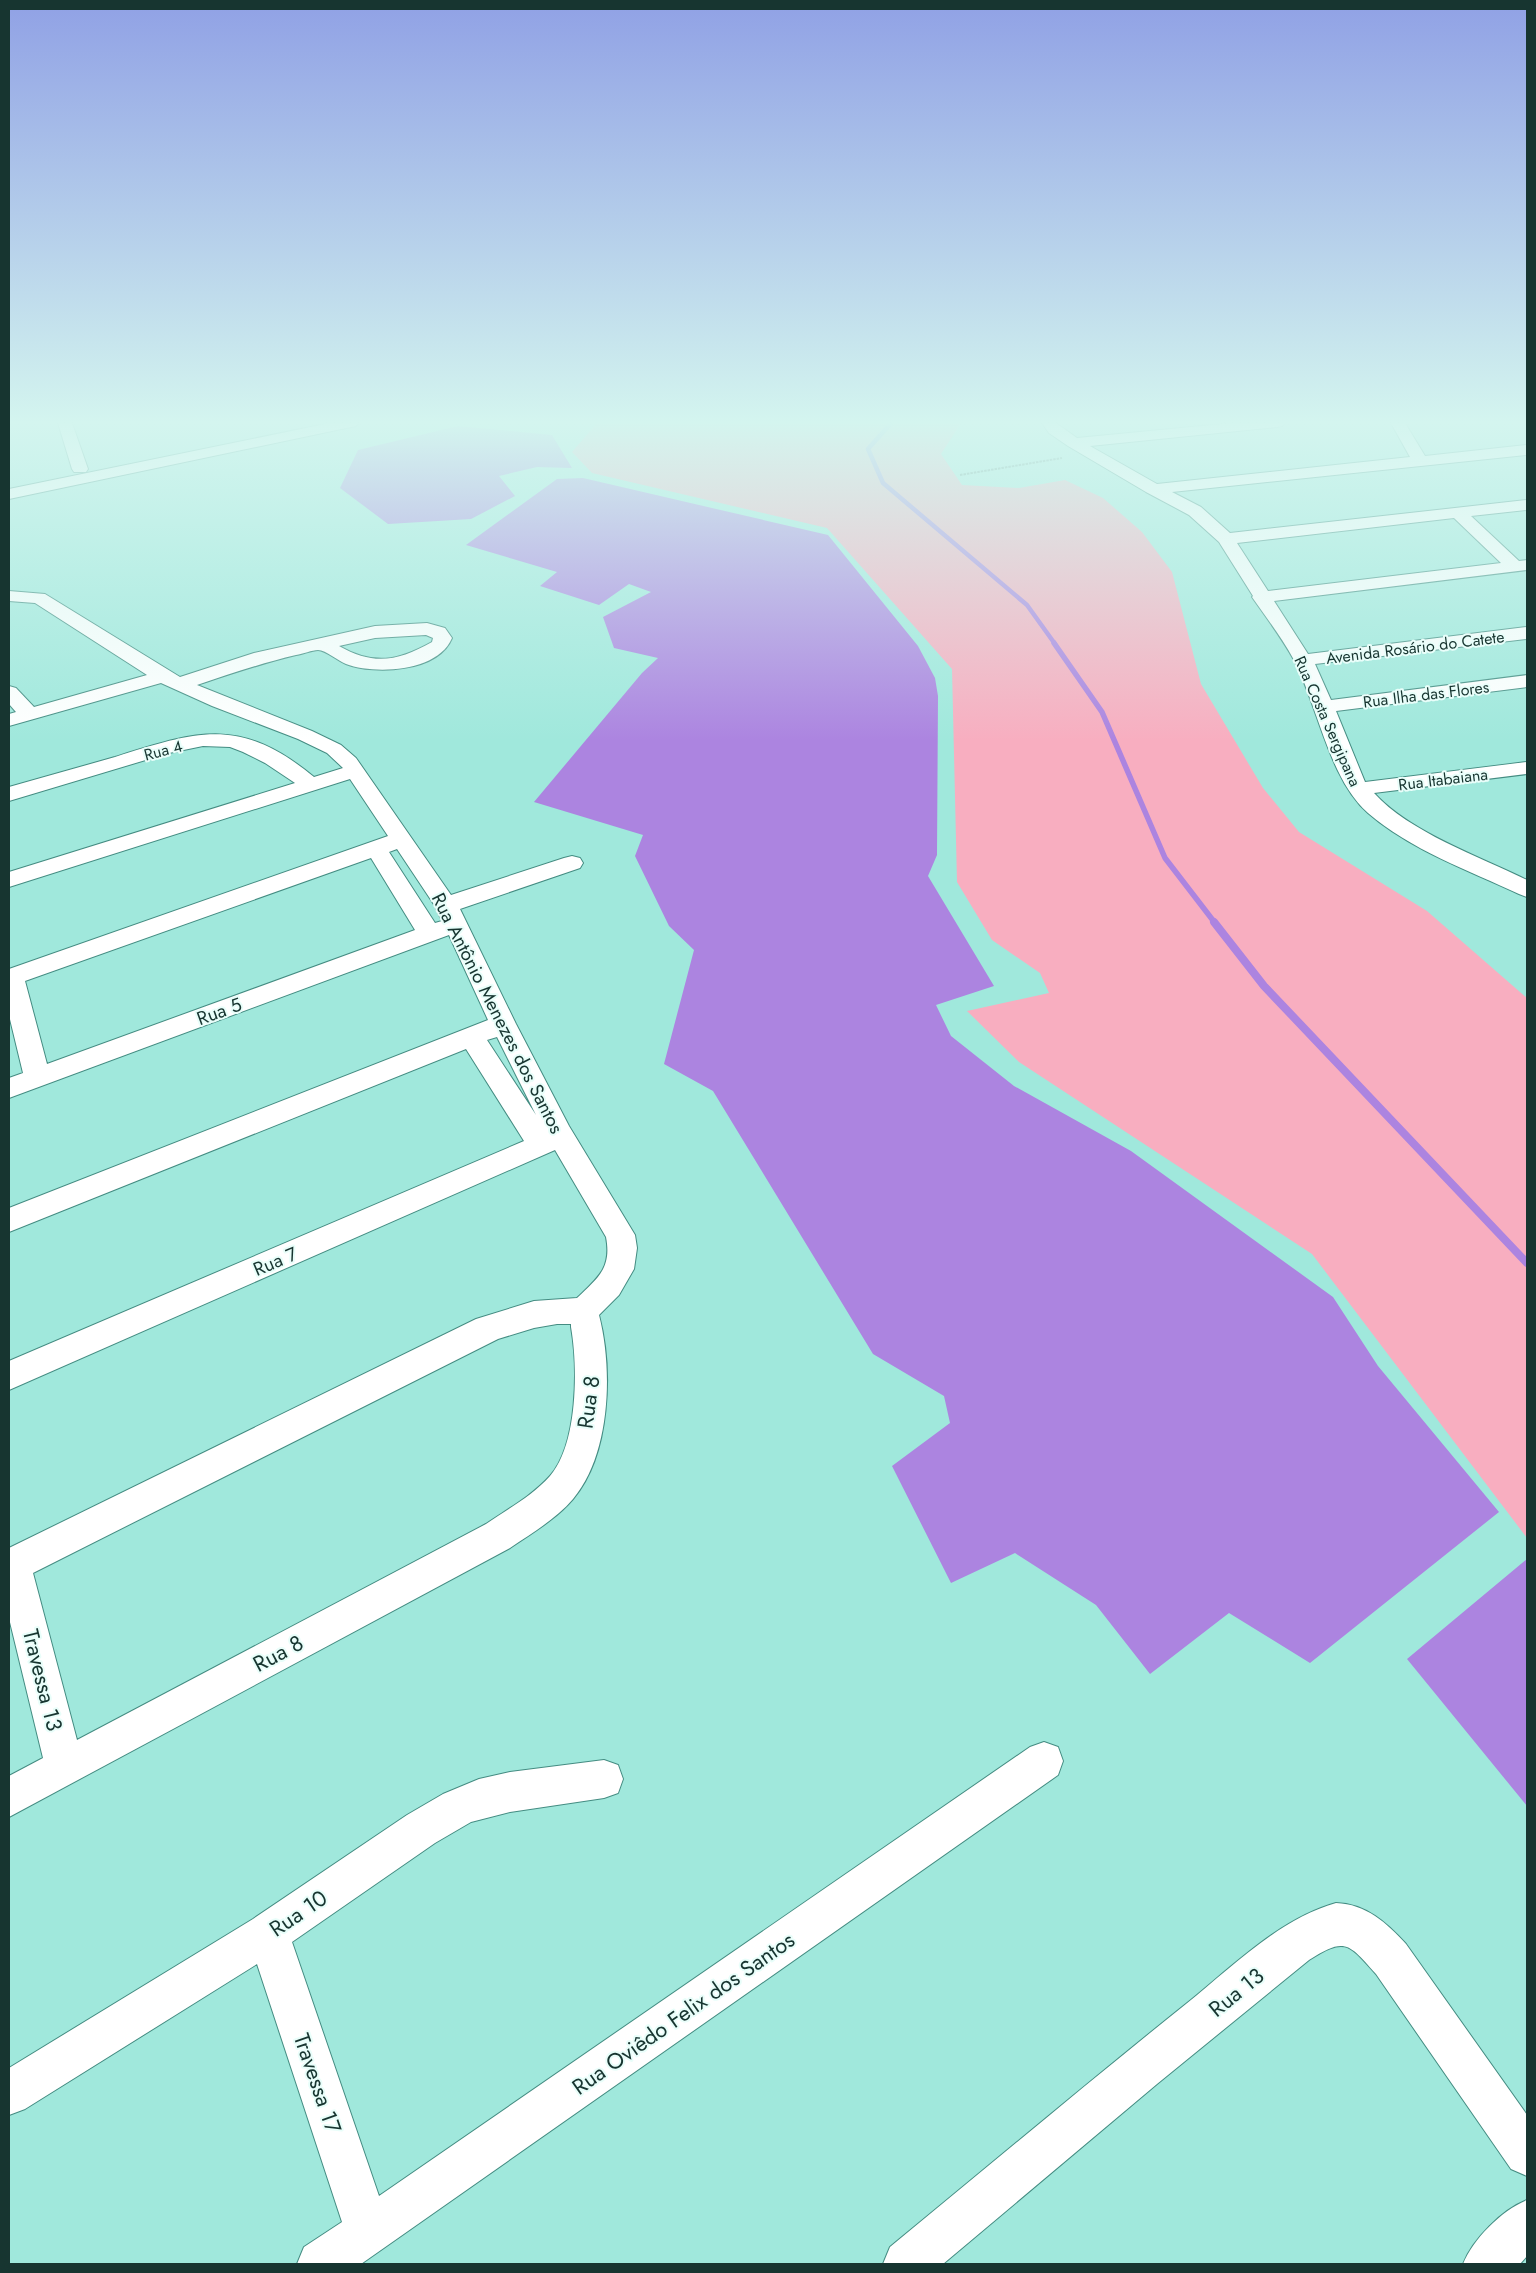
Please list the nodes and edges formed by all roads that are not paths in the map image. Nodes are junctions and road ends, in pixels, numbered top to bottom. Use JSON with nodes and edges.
{"nodes":[{"id":1,"x":1215,"y":529,"type":"edge"},
{"id":2,"x":1311,"y":529,"type":"edge"},
{"id":3,"x":1477,"y":529,"type":"edge"},
{"id":4,"x":1226,"y":539,"type":"junction"},
{"id":5,"x":1521,"y":566,"type":"edge"},
{"id":6,"x":9,"y":596,"type":"edge"},
{"id":7,"x":1262,"y":597,"type":"junction"},
{"id":8,"x":1527,"y":633,"type":"edge"},
{"id":9,"x":323,"y":644,"type":"junction"},
{"id":10,"x":1303,"y":660,"type":"junction"},
{"id":11,"x":1527,"y":680,"type":"edge"},
{"id":12,"x":172,"y":681,"type":"junction"},
{"id":13,"x":9,"y":692,"type":"edge"},
{"id":14,"x":1324,"y":706,"type":"junction"},
{"id":15,"x":29,"y":714,"type":"junction"},
{"id":16,"x":9,"y":720,"type":"edge"},
{"id":17,"x":1527,"y":768,"type":"edge"},
{"id":18,"x":356,"y":771,"type":"junction"},
{"id":19,"x":310,"y":785,"type":"junction"},
{"id":20,"x":1358,"y":790,"type":"junction"},
{"id":21,"x":9,"y":794,"type":"edge"},
{"id":22,"x":400,"y":840,"type":"junction"},
{"id":23,"x":376,"y":849,"type":"junction"},
{"id":24,"x":572,"y":863,"type":"dead end"},
{"id":25,"x":1527,"y":872,"type":"edge"},
{"id":26,"x":1502,"y":876,"type":"junction"},
{"id":27,"x":9,"y":880,"type":"edge"},
{"id":28,"x":1527,"y":889,"type":"edge"},
{"id":29,"x":451,"y":914,"type":"junction"},
{"id":30,"x":430,"y":934,"type":"junction"},
{"id":31,"x":10,"y":977,"type":"edge"},
{"id":32,"x":503,"y":1024,"type":"junction"},
{"id":33,"x":471,"y":1036,"type":"junction"},
{"id":34,"x":37,"y":1077,"type":"junction"},
{"id":35,"x":9,"y":1088,"type":"edge"},
{"id":36,"x":550,"y":1139,"type":"junction"},
{"id":37,"x":9,"y":1220,"type":"edge"},
{"id":38,"x":583,"y":1311,"type":"junction"},
{"id":39,"x":9,"y":1376,"type":"edge"},
{"id":40,"x":11,"y":1565,"type":"edge"},
{"id":41,"x":1044,"y":1761,"type":"dead end"},
{"id":42,"x":65,"y":1767,"type":"junction"},
{"id":43,"x":604,"y":1779,"type":"dead end"},
{"id":44,"x":9,"y":1797,"type":"edge"},
{"id":45,"x":268,"y":1934,"type":"junction"},
{"id":46,"x":9,"y":2093,"type":"edge"},
{"id":47,"x":1527,"y":2152,"type":"edge"},
{"id":48,"x":1527,"y":2222,"type":"edge"},
{"id":49,"x":368,"y":2231,"type":"junction"},
{"id":50,"x":320,"y":2264,"type":"edge"},
{"id":51,"x":907,"y":2264,"type":"edge"},
{"id":52,"x":1487,"y":2264,"type":"edge"}],
"edges":[{"from":1,"to":4,"type":"street","name":"Rua Costa Sergipana"},
{"from":2,"to":4,"type":"street"},
{"from":3,"to":5,"type":"street"},
{"from":4,"to":7,"type":"street","name":"Rua Costa Sergipana"},
{"from":5,"to":7,"type":"street"},
{"from":6,"to":12,"type":"street","name":"Rua Antônio Menezes dos Santos"},
{"from":7,"to":10,"type":"street","name":"Rua Costa Sergipana"},
{"from":8,"to":10,"type":"street","name":"Avenida Rosário do Catete"},
{"from":9,"to":9,"type":"street"},
{"from":9,"to":12,"type":"street"},
{"from":10,"to":14,"type":"street","name":"Rua Costa Sergipana"},
{"from":11,"to":14,"type":"street","name":"Rua Ilha das Flores"},
{"from":12,"to":15,"type":"street"},
{"from":12,"to":18,"type":"street","name":"Rua Antônio Menezes dos Santos"},
{"from":13,"to":15,"type":"street"},
{"from":14,"to":20,"type":"street","name":"Rua Costa Sergipana"},
{"from":15,"to":16,"type":"street"},
{"from":17,"to":20,"type":"street","name":"Rua Itabaiana"},
{"from":18,"to":19,"type":"street"},
{"from":18,"to":22,"type":"street","name":"Rua Antônio Menezes dos Santos"},
{"from":19,"to":21,"type":"street","name":"Rua 4"},
{"from":19,"to":27,"type":"street"},
{"from":20,"to":26,"type":"street","name":"Rua Costa Sergipana"},
{"from":22,"to":23,"type":"street"},
{"from":22,"to":29,"type":"street","name":"Rua Antônio Menezes dos Santos"},
{"from":23,"to":30,"type":"street"},
{"from":23,"to":31,"type":"street"},
{"from":24,"to":29,"type":"street","name":"Rua 5"},
{"from":25,"to":26,"type":"street"},
{"from":26,"to":28,"type":"street","name":"Rua Costa Sergipana"},
{"from":29,"to":30,"type":"street","name":"Rua 5"},
{"from":29,"to":32,"type":"street","name":"Rua Antônio Menezes dos Santos"},
{"from":30,"to":34,"type":"street","name":"Rua 5"},
{"from":31,"to":34,"type":"street"},
{"from":32,"to":33,"type":"street"},
{"from":32,"to":36,"type":"street","name":"Rua Antônio Menezes dos Santos"},
{"from":33,"to":36,"type":"street"},
{"from":33,"to":37,"type":"street"},
{"from":34,"to":35,"type":"street","name":"Rua 5"},
{"from":36,"to":38,"type":"street","name":"Rua Antônio Menezes dos Santos"},
{"from":36,"to":39,"type":"street","name":"Rua 7"},
{"from":38,"to":40,"type":"street"},
{"from":38,"to":42,"type":"street","name":"Rua 8"},
{"from":40,"to":42,"type":"street","name":"Travessa 13"},
{"from":41,"to":49,"type":"street","name":"Rua Oviêdo Felix dos Santos"},
{"from":42,"to":44,"type":"street","name":"Rua 8"},
{"from":43,"to":45,"type":"street","name":"Rua 10"},
{"from":45,"to":46,"type":"street","name":"Rua 10"},
{"from":45,"to":49,"type":"street","name":"Travessa 17"},
{"from":47,"to":51,"type":"street","name":"Rua 13"},
{"from":48,"to":52,"type":"street"},
{"from":49,"to":50,"type":"street","name":"Rua Oviêdo Felix dos Santos"}]}
